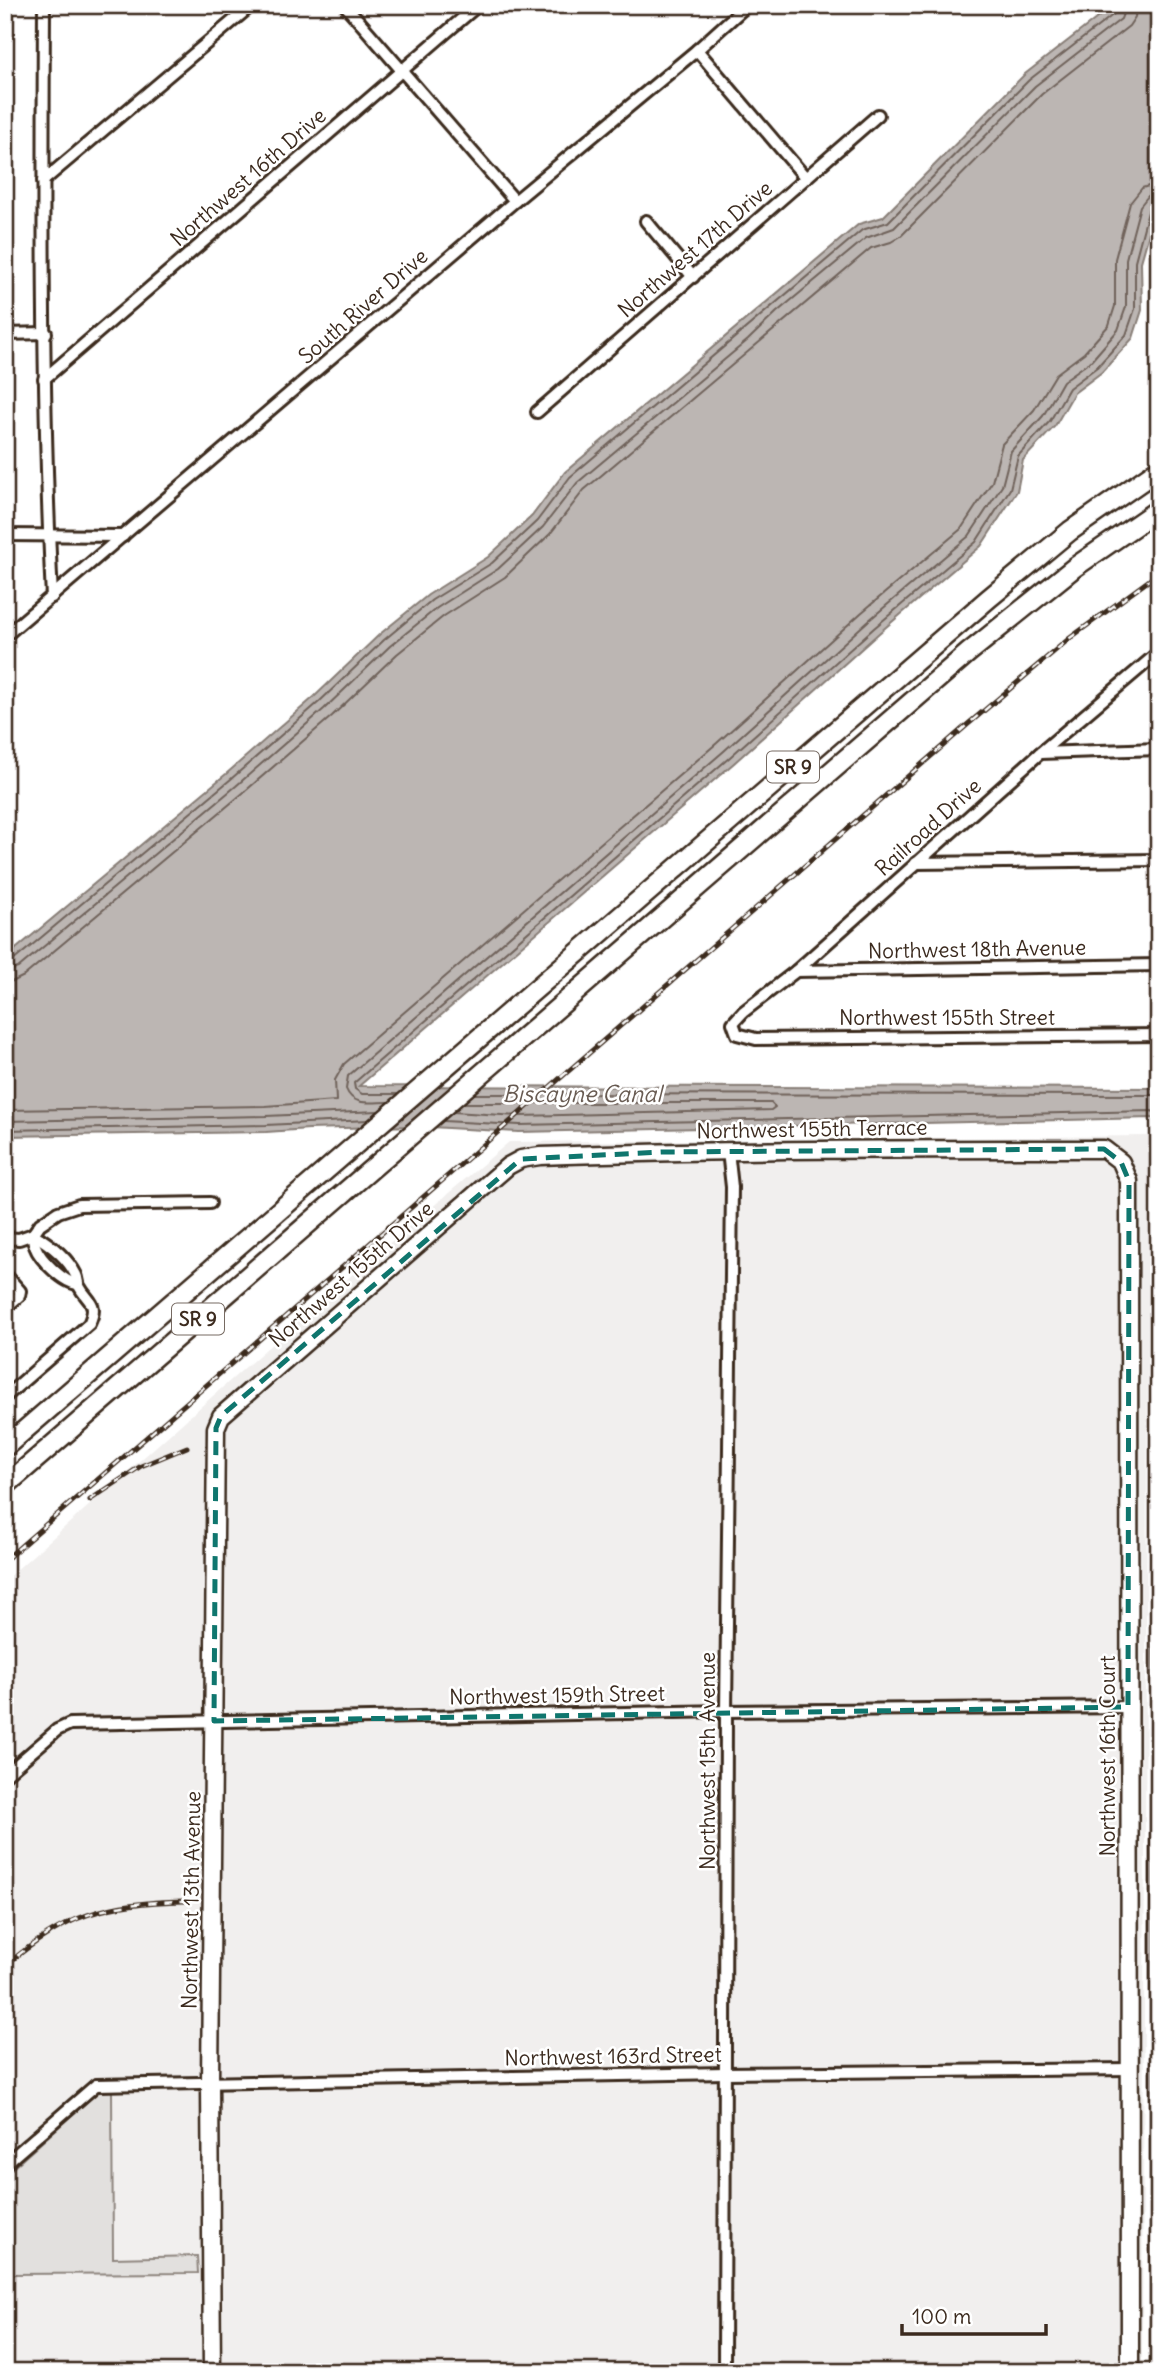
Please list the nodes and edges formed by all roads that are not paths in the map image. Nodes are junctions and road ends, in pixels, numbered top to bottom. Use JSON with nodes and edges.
{"nodes":[{"id":1,"x":44,"y":5,"type":"edge"},
{"id":2,"x":252,"y":5,"type":"edge"},
{"id":3,"x":345,"y":5,"type":"edge"},
{"id":4,"x":478,"y":5,"type":"edge"},
{"id":5,"x":747,"y":5,"type":"edge"},
{"id":6,"x":696,"y":50,"type":"junction"},
{"id":7,"x":402,"y":69,"type":"junction"},
{"id":8,"x":878,"y":116,"type":"dead end"},
{"id":9,"x":805,"y":177,"type":"junction"},
{"id":10,"x":43,"y":181,"type":"junction"},
{"id":11,"x":515,"y":201,"type":"junction"},
{"id":12,"x":646,"y":221,"type":"dead end"},
{"id":13,"x":693,"y":276,"type":"junction"},
{"id":14,"x":46,"y":333,"type":"junction"},
{"id":15,"x":5,"y":334,"type":"edge"},
{"id":16,"x":44,"y":379,"type":"junction"},
{"id":17,"x":537,"y":412,"type":"dead end"},
{"id":18,"x":1159,"y":469,"type":"edge"},
{"id":19,"x":1159,"y":509,"type":"edge"},
{"id":20,"x":5,"y":535,"type":"edge"},
{"id":21,"x":49,"y":535,"type":"junction"},
{"id":22,"x":123,"y":536,"type":"junction"},
{"id":23,"x":52,"y":597,"type":"junction"},
{"id":24,"x":5,"y":636,"type":"edge"},
{"id":25,"x":1159,"y":652,"type":"edge"},
{"id":26,"x":1159,"y":749,"type":"edge"},
{"id":27,"x":1040,"y":753,"type":"junction"},
{"id":28,"x":1159,"y":860,"type":"edge"},
{"id":29,"x":916,"y":863,"type":"junction"},
{"id":30,"x":1159,"y":965,"type":"edge"},
{"id":31,"x":796,"y":971,"type":"junction"},
{"id":32,"x":737,"y":1034,"type":"joint"},
{"id":33,"x":1159,"y":1034,"type":"edge"},
{"id":34,"x":1104,"y":1149,"type":"joint"},
{"id":35,"x":729,"y":1151,"type":"junction"},
{"id":36,"x":522,"y":1159,"type":"joint"},
{"id":37,"x":210,"y":1203,"type":"dead end"},
{"id":38,"x":33,"y":1234,"type":"junction"},
{"id":39,"x":5,"y":1238,"type":"edge"},
{"id":40,"x":5,"y":1274,"type":"edge"},
{"id":41,"x":5,"y":1308,"type":"edge"},
{"id":42,"x":5,"y":1397,"type":"edge"},
{"id":43,"x":216,"y":1428,"type":"joint"},
{"id":44,"x":5,"y":1447,"type":"edge"},
{"id":45,"x":5,"y":1486,"type":"edge"},
{"id":46,"x":1128,"y":1707,"type":"junction"},
{"id":47,"x":726,"y":1711,"type":"junction"},
{"id":48,"x":214,"y":1721,"type":"junction"},
{"id":49,"x":5,"y":1775,"type":"edge"},
{"id":50,"x":1130,"y":2069,"type":"junction"},
{"id":51,"x":725,"y":2073,"type":"junction"},
{"id":52,"x":210,"y":2083,"type":"junction"},
{"id":53,"x":5,"y":2164,"type":"edge"},
{"id":54,"x":212,"y":2372,"type":"edge"},
{"id":55,"x":724,"y":2372,"type":"edge"},
{"id":56,"x":1130,"y":2372,"type":"edge"}],
"edges":[{"from":1,"to":10,"type":"street"},
{"from":2,"to":10,"type":"street"},
{"from":3,"to":7,"type":"street"},
{"from":4,"to":7,"type":"street","name":"Northwest 16th Drive"},
{"from":5,"to":6,"type":"street","name":"South River Drive"},
{"from":6,"to":9,"type":"street"},
{"from":6,"to":11,"type":"street","name":"South River Drive"},
{"from":7,"to":11,"type":"street"},
{"from":7,"to":16,"type":"street","name":"Northwest 16th Drive"},
{"from":8,"to":9,"type":"street","name":"Northwest 17th Drive"},
{"from":9,"to":13,"type":"street","name":"Northwest 17th Drive"},
{"from":10,"to":14,"type":"street"},
{"from":11,"to":22,"type":"street","name":"South River Drive"},
{"from":12,"to":13,"type":"street"},
{"from":13,"to":17,"type":"street","name":"Northwest 17th Drive"},
{"from":14,"to":15,"type":"street"},
{"from":14,"to":16,"type":"street"},
{"from":16,"to":21,"type":"street"},
{"from":18,"to":44,"type":"main road","number":"SR 9"},
{"from":19,"to":45,"type":"main road","number":"SR 9"},
{"from":20,"to":21,"type":"street"},
{"from":21,"to":22,"type":"street"},
{"from":21,"to":23,"type":"street"},
{"from":22,"to":23,"type":"street","name":"South River Drive"},
{"from":23,"to":24,"type":"street","name":"South River Drive"},
{"from":25,"to":27,"type":"street","name":"Railroad Drive"},
{"from":26,"to":27,"type":"street"},
{"from":27,"to":29,"type":"street","name":"Railroad Drive"},
{"from":28,"to":29,"type":"street"},
{"from":29,"to":31,"type":"street","name":"Railroad Drive"},
{"from":30,"to":31,"type":"street","name":"Northwest 18th Avenue"},
{"from":31,"to":32,"type":"street","name":"Railroad Drive"},
{"from":32,"to":33,"type":"street","name":"Northwest 155th Street"},
{"from":34,"to":35,"type":"street","name":"Northwest 155th Terrace"},
{"from":34,"to":46,"type":"street","name":"Northwest 16th Court"},
{"from":35,"to":36,"type":"street","name":"Northwest 155th Terrace"},
{"from":35,"to":47,"type":"street","name":"Northwest 15th Avenue"},
{"from":36,"to":43,"type":"street","name":"Northwest 155th Drive"},
{"from":37,"to":38,"type":"street"},
{"from":38,"to":39,"type":"street"},
{"from":38,"to":42,"type":"street"},
{"from":40,"to":41,"type":"street"},
{"from":43,"to":48,"type":"street","name":"Northwest 13th Avenue"},
{"from":46,"to":47,"type":"street","name":"Northwest 159th Street"},
{"from":46,"to":50,"type":"street","name":"Northwest 16th Court"},
{"from":47,"to":48,"type":"street","name":"Northwest 159th Street"},
{"from":47,"to":51,"type":"street","name":"Northwest 15th Avenue"},
{"from":48,"to":49,"type":"street","name":"Northwest 159th Street"},
{"from":48,"to":52,"type":"street","name":"Northwest 13th Avenue"},
{"from":50,"to":51,"type":"street","name":"Northwest 163rd Street"},
{"from":50,"to":56,"type":"street","name":"Northwest 16th Court"},
{"from":51,"to":52,"type":"street","name":"Northwest 163rd Street"},
{"from":51,"to":55,"type":"street","name":"Northwest 15th Avenue"},
{"from":52,"to":53,"type":"street","name":"Northwest 163rd Street"},
{"from":52,"to":54,"type":"street","name":"Northwest 13th Avenue"}]}
